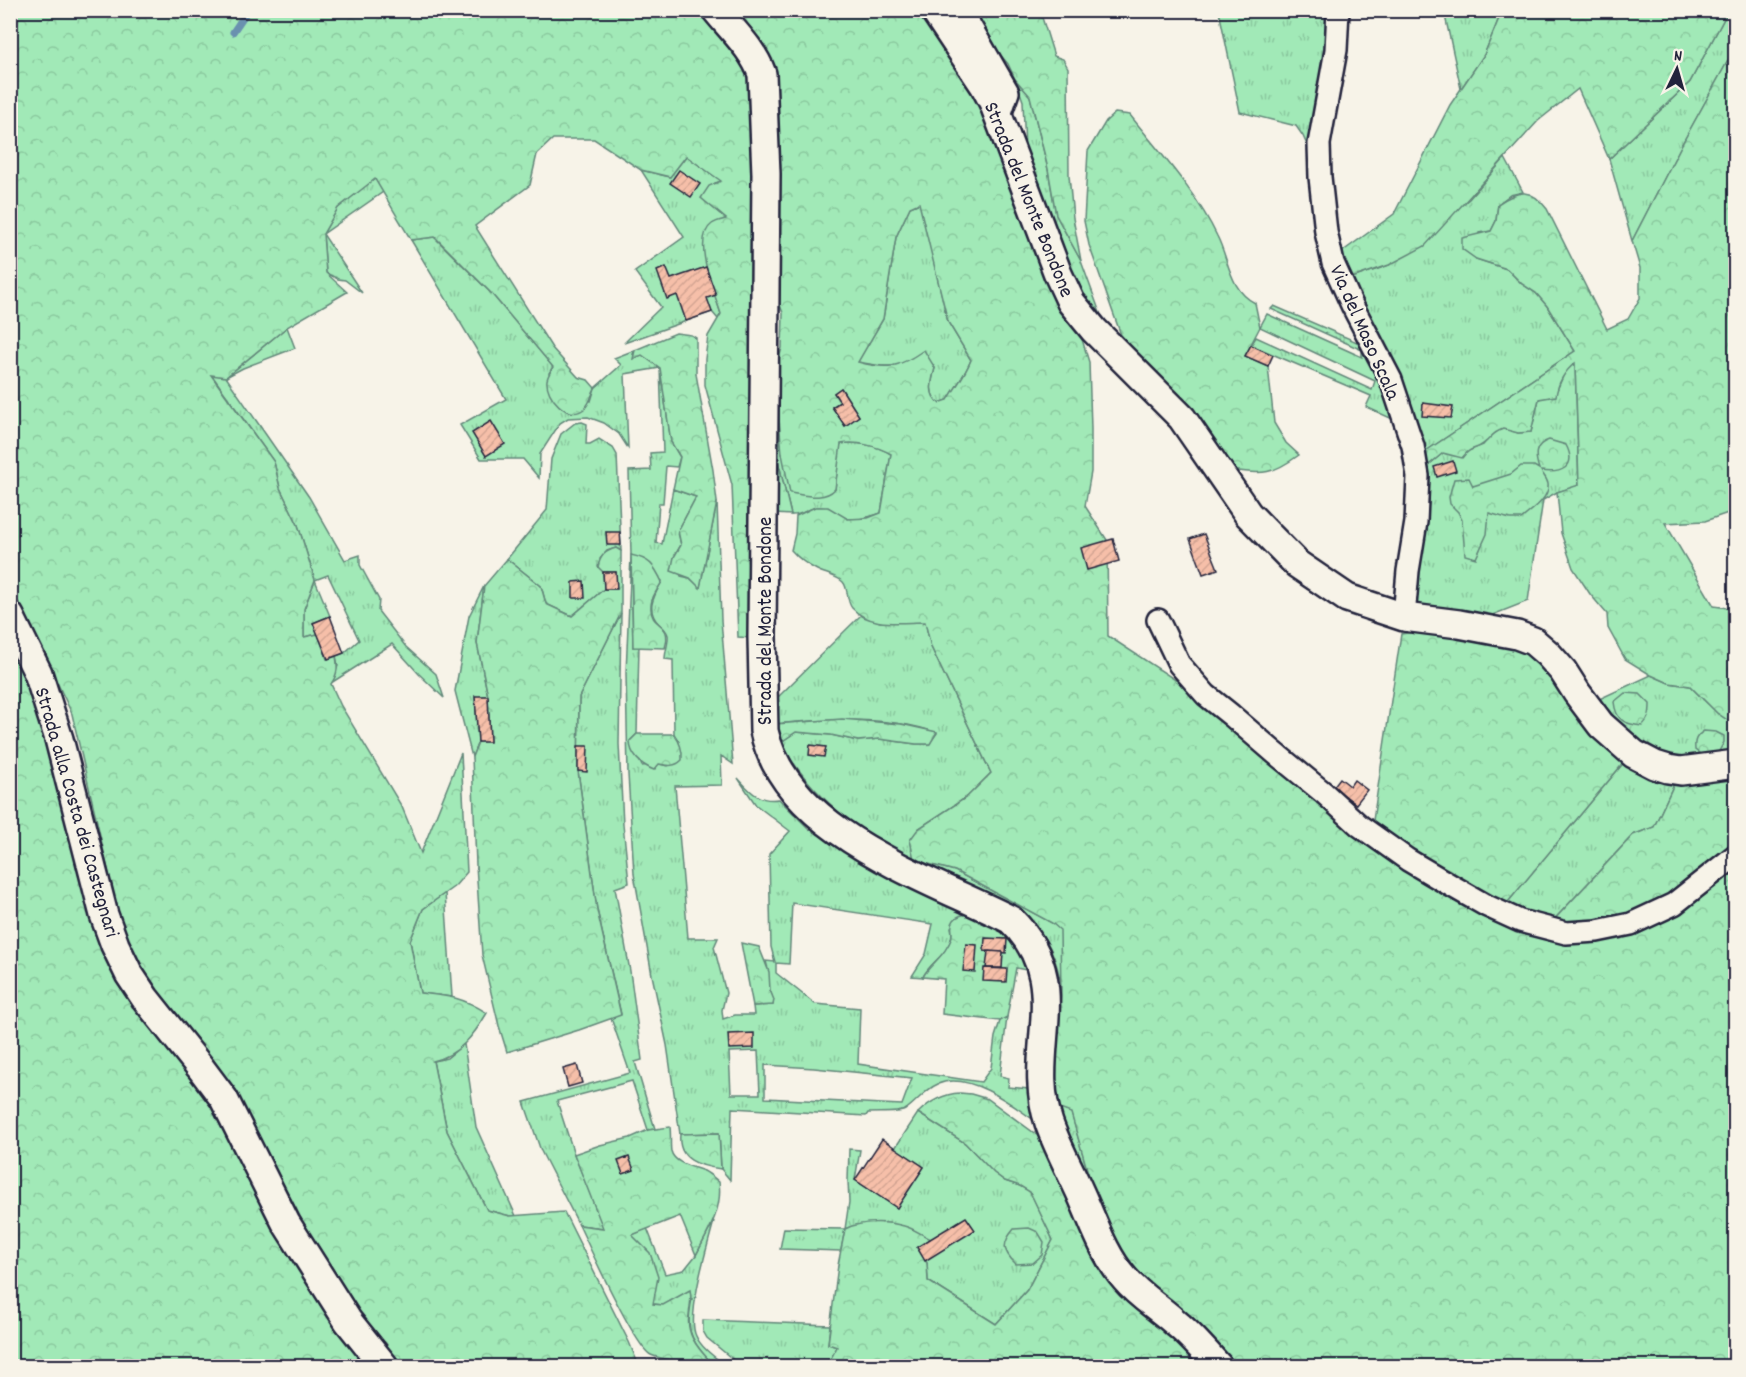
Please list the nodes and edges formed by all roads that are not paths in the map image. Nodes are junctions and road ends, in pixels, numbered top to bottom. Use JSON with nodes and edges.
{"nodes":[{"id":1,"x":716,"y":10,"type":"edge"},
{"id":2,"x":934,"y":10,"type":"edge"},
{"id":3,"x":960,"y":10,"type":"edge"},
{"id":4,"x":1338,"y":10,"type":"edge"},
{"id":5,"x":999,"y":118,"type":"junction"},
{"id":6,"x":10,"y":616,"type":"edge"},
{"id":7,"x":1404,"y":617,"type":"junction"},
{"id":8,"x":1158,"y":620,"type":"dead end"},
{"id":9,"x":1736,"y":764,"type":"edge"},
{"id":10,"x":1736,"y":855,"type":"edge"},
{"id":11,"x":384,"y":1366,"type":"edge"},
{"id":12,"x":1218,"y":1366,"type":"edge"}],
"edges":[{"from":1,"to":12,"type":"street","name":"Strada del Monte Bondone"},
{"from":2,"to":5,"type":"street","name":"Strada del Monte Bondone"},
{"from":3,"to":5,"type":"street"},
{"from":4,"to":7,"type":"street","name":"Via del Maso Scala"},
{"from":5,"to":7,"type":"street","name":"Strada del Monte Bondone"},
{"from":6,"to":11,"type":"street","name":"Strada alla Costa dei Castegnari"},
{"from":7,"to":9,"type":"street","name":"Strada del Monte Bondone"},
{"from":8,"to":10,"type":"street"}]}
